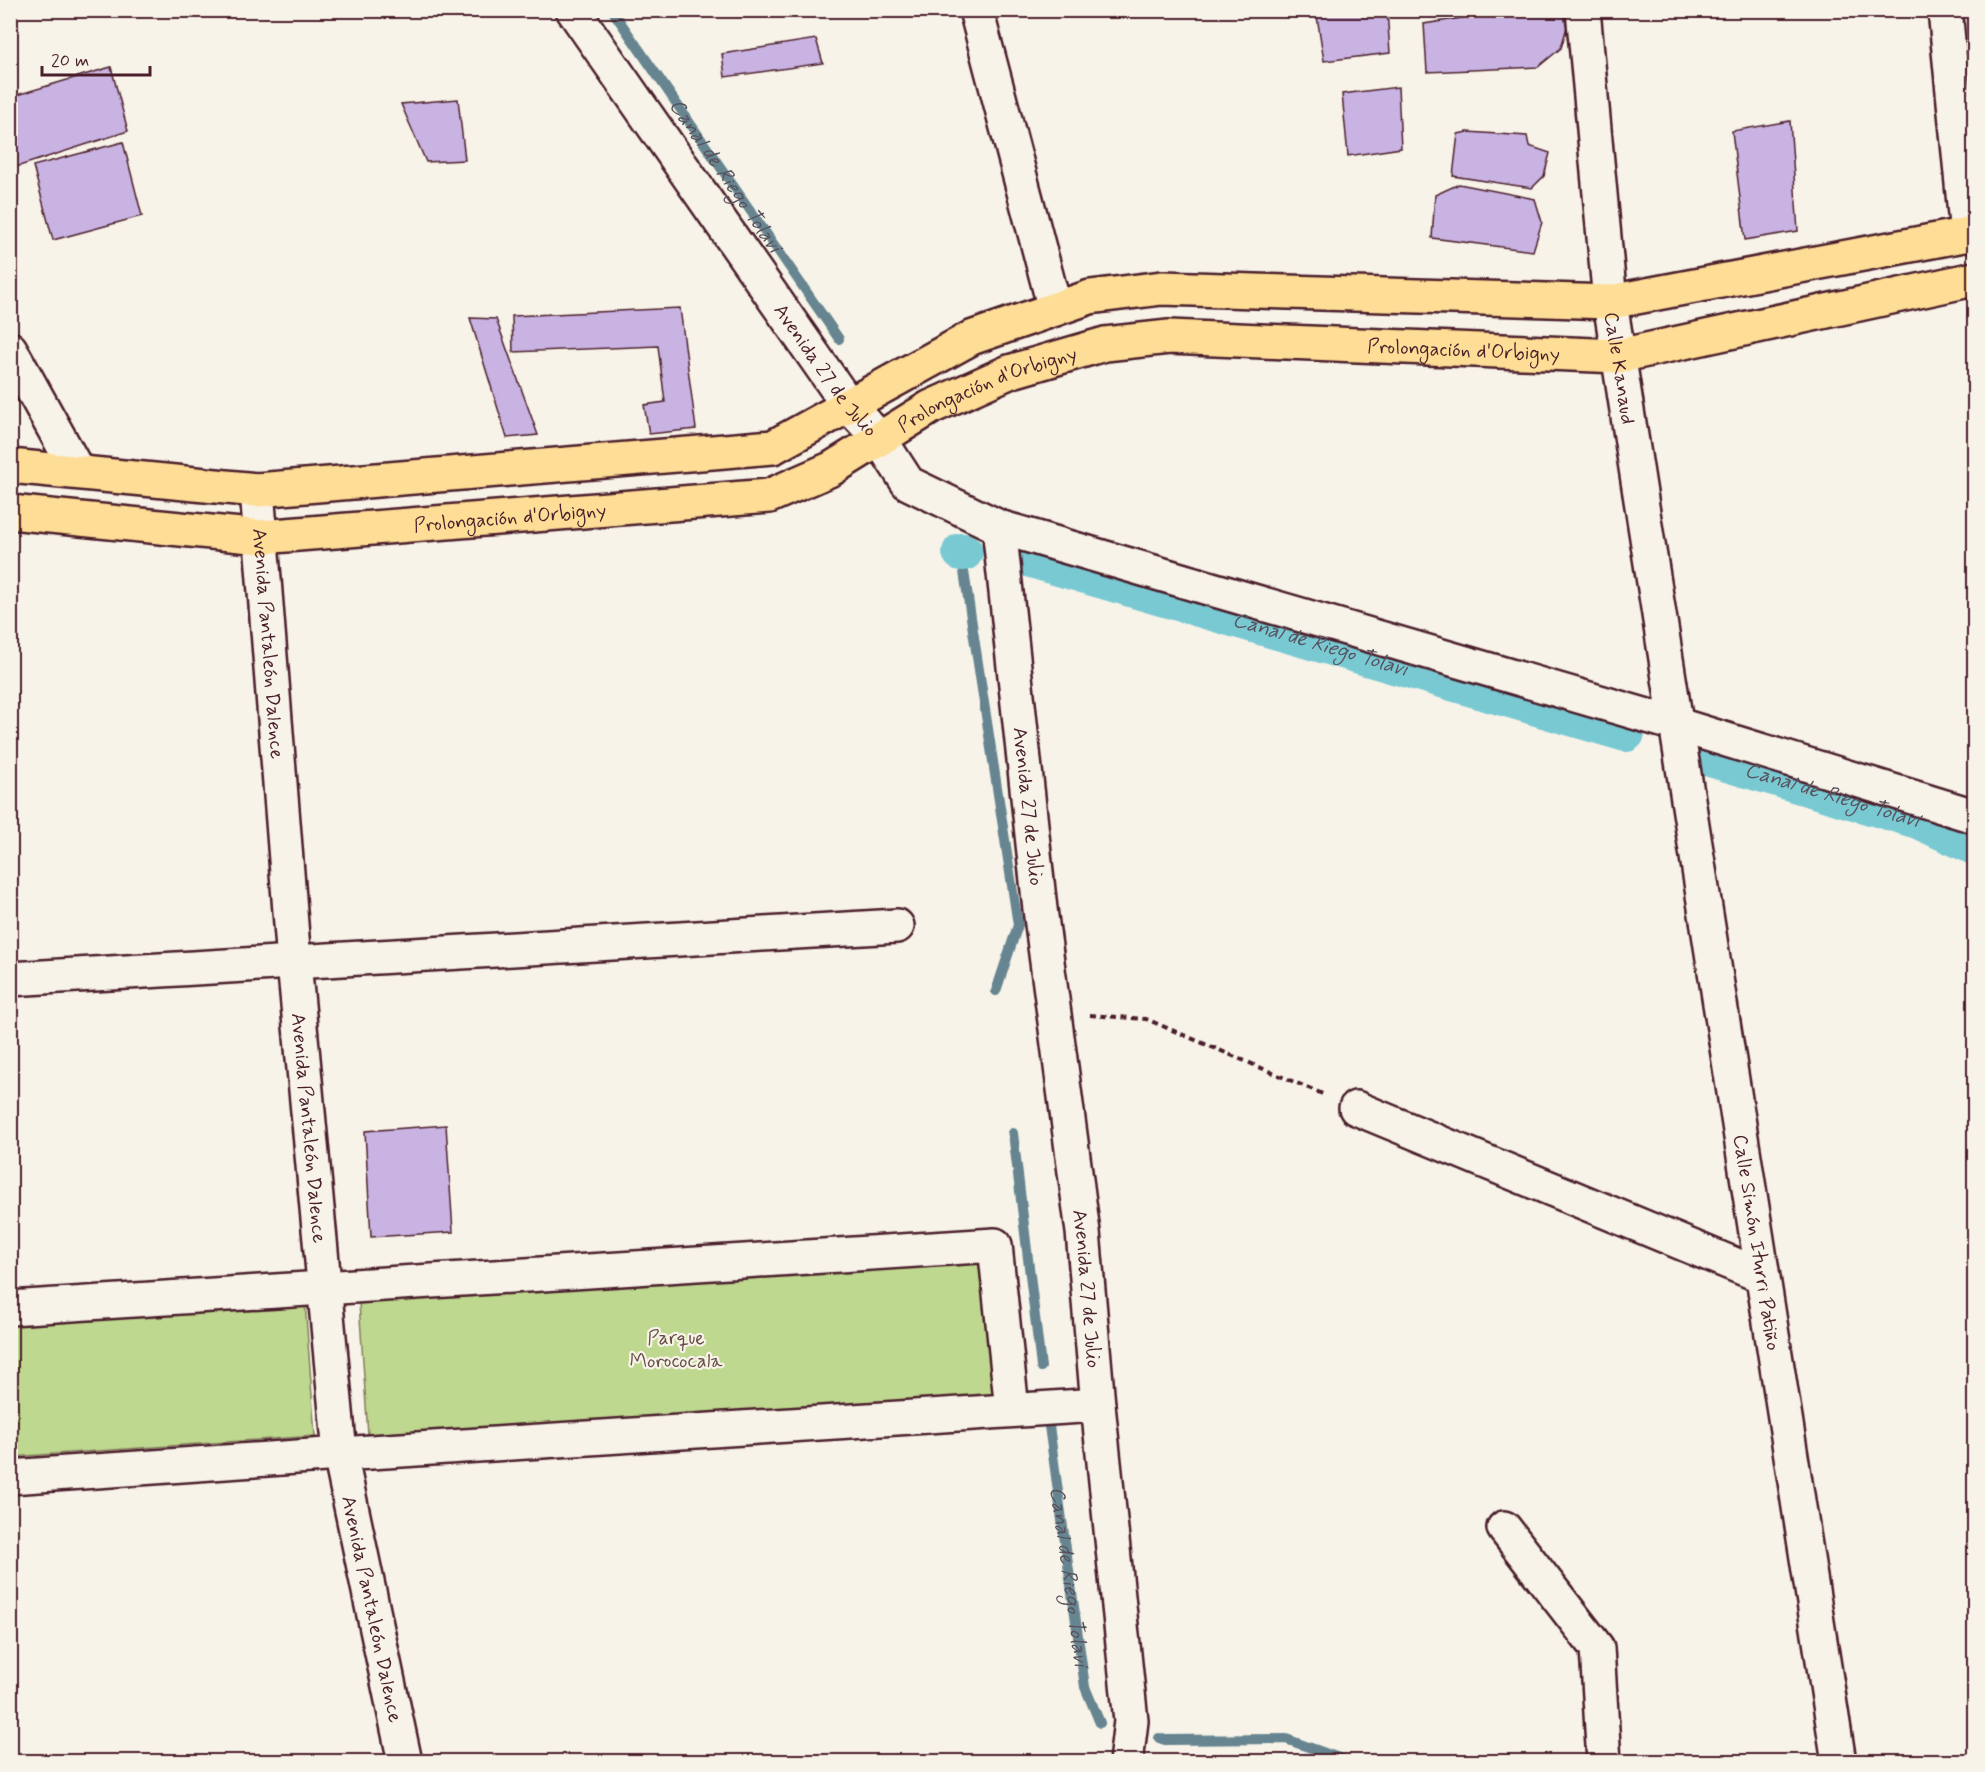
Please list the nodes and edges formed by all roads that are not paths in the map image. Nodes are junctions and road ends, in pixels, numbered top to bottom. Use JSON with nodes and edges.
{"nodes":[{"id":1,"x":573,"y":10,"type":"edge"},
{"id":2,"x":976,"y":10,"type":"edge"},
{"id":3,"x":1583,"y":10,"type":"edge"},
{"id":4,"x":1945,"y":10,"type":"edge"},
{"id":5,"x":1971,"y":234,"type":"edge"},
{"id":6,"x":1974,"y":279,"type":"edge"},
{"id":7,"x":1610,"y":302,"type":"junction"},
{"id":8,"x":1055,"y":309,"type":"junction"},
{"id":9,"x":10,"y":348,"type":"edge"},
{"id":10,"x":1619,"y":356,"type":"junction"},
{"id":11,"x":849,"y":406,"type":"junction"},
{"id":12,"x":879,"y":438,"type":"junction"},
{"id":13,"x":10,"y":466,"type":"edge"},
{"id":14,"x":78,"y":472,"type":"junction"},
{"id":15,"x":257,"y":490,"type":"junction"},
{"id":16,"x":10,"y":512,"type":"edge"},
{"id":17,"x":999,"y":527,"type":"junction"},
{"id":18,"x":261,"y":537,"type":"junction"},
{"id":19,"x":1674,"y":724,"type":"junction"},
{"id":20,"x":1974,"y":816,"type":"edge"},
{"id":21,"x":897,"y":926,"type":"dead end"},
{"id":22,"x":294,"y":962,"type":"junction"},
{"id":23,"x":10,"y":979,"type":"edge"},
{"id":24,"x":1356,"y":1108,"type":"road end"},
{"id":25,"x":1762,"y":1276,"type":"junction"},
{"id":26,"x":326,"y":1288,"type":"junction"},
{"id":27,"x":10,"y":1308,"type":"edge"},
{"id":28,"x":1098,"y":1405,"type":"junction"},
{"id":29,"x":1012,"y":1410,"type":"junction"},
{"id":30,"x":340,"y":1454,"type":"junction"},
{"id":31,"x":10,"y":1477,"type":"edge"},
{"id":32,"x":1504,"y":1528,"type":"dead end"},
{"id":33,"x":405,"y":1761,"type":"edge"},
{"id":34,"x":1126,"y":1761,"type":"edge"},
{"id":35,"x":1604,"y":1761,"type":"edge"},
{"id":36,"x":1839,"y":1761,"type":"edge"}],
"edges":[{"from":1,"to":11,"type":"street","name":"Avenida 27 de Julio"},
{"from":2,"to":8,"type":"street"},
{"from":3,"to":7,"type":"street","name":"Calle Kanaud"},
{"from":4,"to":5,"type":"street"},
{"from":5,"to":7,"type":"main road"},
{"from":6,"to":10,"type":"main road","name":"Prolongación d'Orbigny"},
{"from":7,"to":8,"type":"main road"},
{"from":7,"to":10,"type":"street","name":"Calle Kanaud"},
{"from":8,"to":11,"type":"main road"},
{"from":9,"to":14,"type":"street"},
{"from":10,"to":12,"type":"main road","name":"Prolongación d'Orbigny"},
{"from":10,"to":19,"type":"street","name":"Calle Kanaud"},
{"from":11,"to":12,"type":"street","name":"Avenida 27 de Julio"},
{"from":11,"to":15,"type":"main road"},
{"from":12,"to":17,"type":"street","name":"Avenida 27 de Julio"},
{"from":12,"to":18,"type":"main road","name":"Prolongación d'Orbigny"},
{"from":13,"to":14,"type":"main road"},
{"from":14,"to":15,"type":"main road"},
{"from":15,"to":18,"type":"street","name":"Avenida Pantaleón Dalence"},
{"from":16,"to":18,"type":"main road","name":"Prolongación d'Orbigny"},
{"from":17,"to":19,"type":"street"},
{"from":17,"to":28,"type":"street","name":"Avenida 27 de Julio"},
{"from":18,"to":22,"type":"street","name":"Avenida Pantaleón Dalence"},
{"from":19,"to":20,"type":"street"},
{"from":19,"to":25,"type":"street","name":"Calle Simón Iturri Patiño"},
{"from":21,"to":22,"type":"street"},
{"from":22,"to":23,"type":"street"},
{"from":22,"to":26,"type":"street","name":"Avenida Pantaleón Dalence"},
{"from":24,"to":25,"type":"street"},
{"from":25,"to":36,"type":"street","name":"Calle Simón Iturri Patiño"},
{"from":26,"to":27,"type":"street"},
{"from":26,"to":29,"type":"street"},
{"from":26,"to":30,"type":"street","name":"Avenida Pantaleón Dalence"},
{"from":28,"to":29,"type":"street"},
{"from":28,"to":34,"type":"street","name":"Avenida 27 de Julio"},
{"from":29,"to":30,"type":"street"},
{"from":30,"to":31,"type":"street"},
{"from":30,"to":33,"type":"street","name":"Avenida Pantaleón Dalence"},
{"from":32,"to":35,"type":"street"}]}
